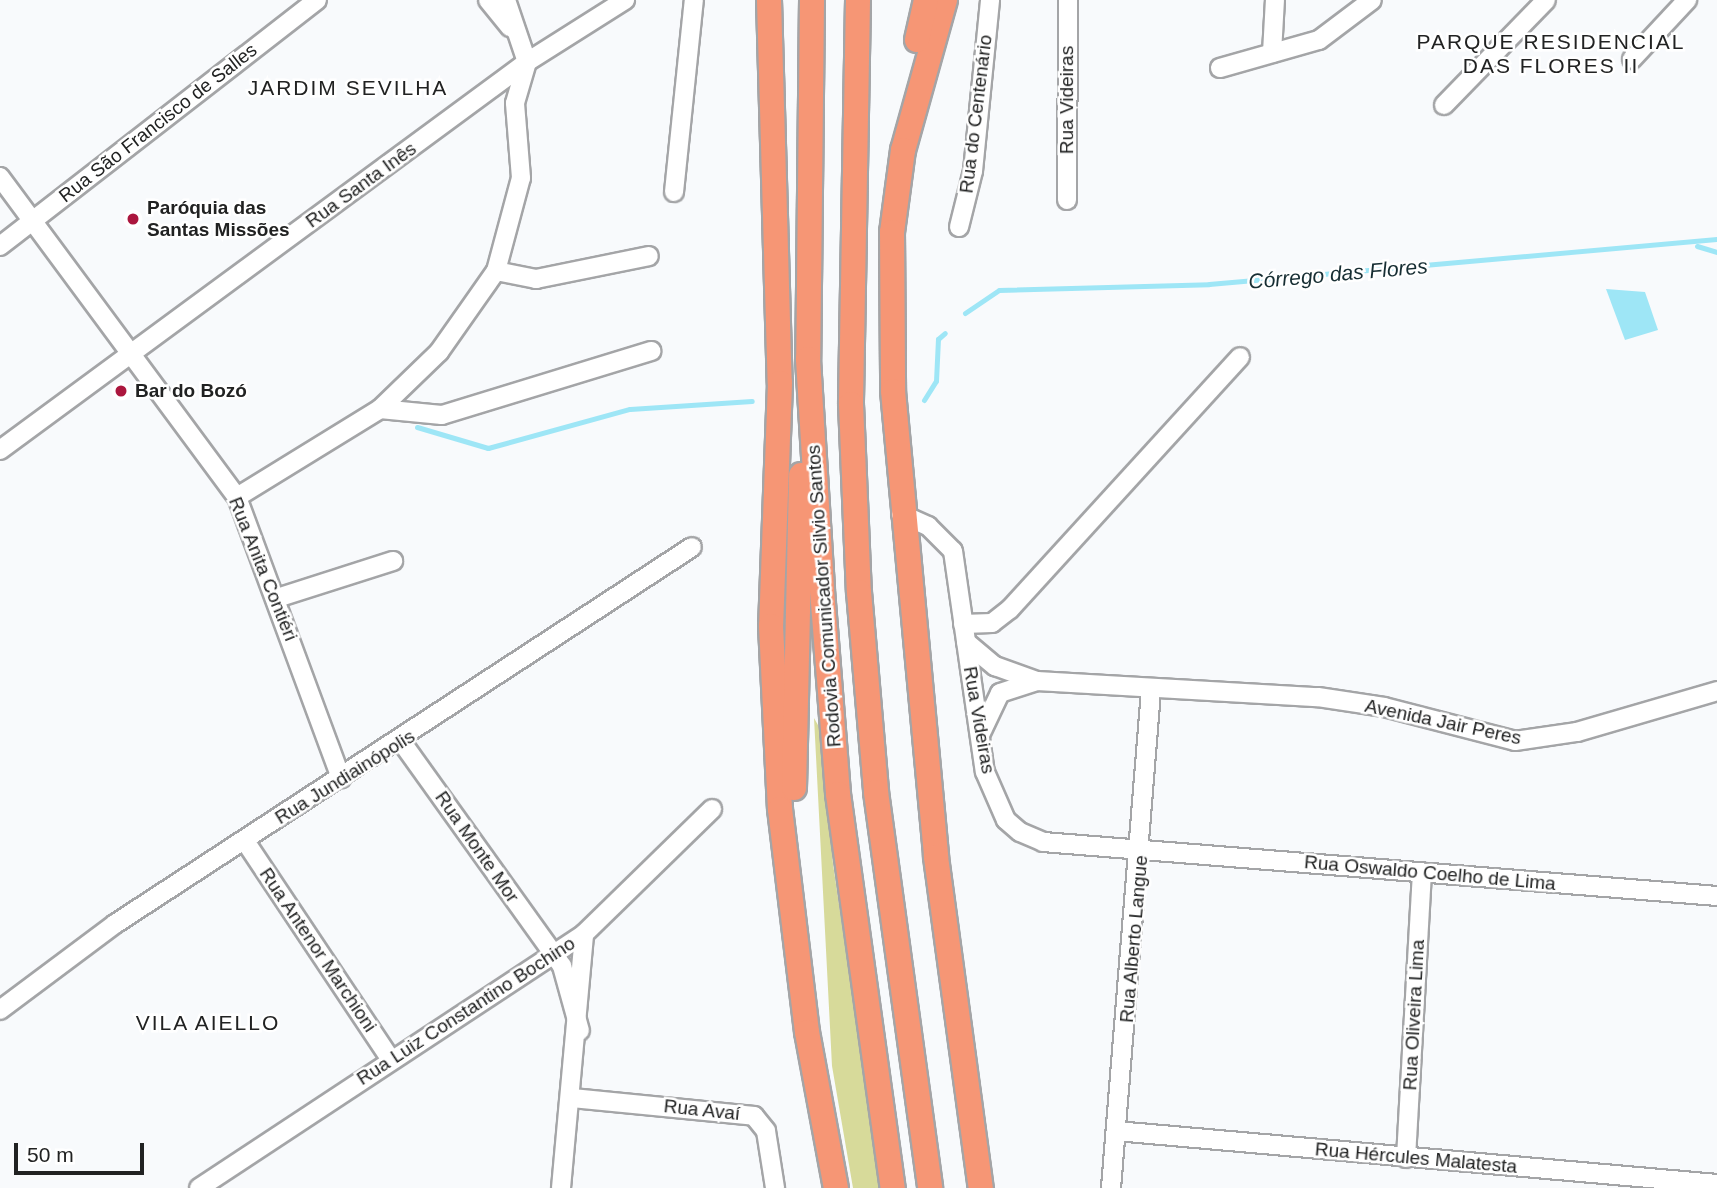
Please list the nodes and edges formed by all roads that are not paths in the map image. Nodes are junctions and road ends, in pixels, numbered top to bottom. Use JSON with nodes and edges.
{"nodes":[{"id":1,"x":317,"y":0,"type":"edge"},
{"id":2,"x":488,"y":0,"type":"edge"},
{"id":3,"x":506,"y":0,"type":"edge"},
{"id":4,"x":625,"y":0,"type":"edge"},
{"id":5,"x":694,"y":0,"type":"edge"},
{"id":6,"x":769,"y":0,"type":"edge"},
{"id":7,"x":812,"y":0,"type":"edge"},
{"id":8,"x":858,"y":0,"type":"edge"},
{"id":9,"x":926,"y":0,"type":"edge"},
{"id":10,"x":945,"y":0,"type":"edge"},
{"id":11,"x":990,"y":0,"type":"edge"},
{"id":12,"x":1068,"y":0,"type":"edge"},
{"id":13,"x":1275,"y":0,"type":"edge"},
{"id":14,"x":1372,"y":0,"type":"edge"},
{"id":15,"x":1546,"y":0,"type":"edge"},
{"id":16,"x":1687,"y":0,"type":"edge"},
{"id":17,"x":515,"y":33,"type":"junction"},
{"id":18,"x":1272,"y":53,"type":"junction"},
{"id":19,"x":1632,"y":59,"type":"dead end"},
{"id":20,"x":527,"y":62,"type":"junction"},
{"id":21,"x":1220,"y":68,"type":"dead end"},
{"id":22,"x":1444,"y":106,"type":"dead end"},
{"id":23,"x":0,"y":177,"type":"edge"},
{"id":24,"x":674,"y":192,"type":"dead end"},
{"id":25,"x":1067,"y":200,"type":"dead end"},
{"id":26,"x":32,"y":220,"type":"junction"},
{"id":27,"x":959,"y":227,"type":"dead end"},
{"id":28,"x":0,"y":246,"type":"edge"},
{"id":29,"x":649,"y":256,"type":"dead end"},
{"id":30,"x":496,"y":271,"type":"junction"},
{"id":31,"x":651,"y":351,"type":"dead end"},
{"id":32,"x":131,"y":354,"type":"junction"},
{"id":33,"x":1240,"y":357,"type":"dead end"},
{"id":34,"x":808,"y":359,"type":"junction"},
{"id":35,"x":380,"y":410,"type":"junction"},
{"id":36,"x":0,"y":450,"type":"edge"},
{"id":37,"x":237,"y":497,"type":"junction"},
{"id":38,"x":901,"y":514,"type":"junction"},
{"id":39,"x":692,"y":547,"type":"dead end"},
{"id":40,"x":393,"y":561,"type":"dead end"},
{"id":41,"x":277,"y":598,"type":"junction"},
{"id":42,"x":964,"y":633,"type":"junction"},
{"id":43,"x":1037,"y":681,"type":"junction"},
{"id":44,"x":1151,"y":690,"type":"junction"},
{"id":45,"x":1717,"y":691,"type":"edge"},
{"id":46,"x":979,"y":738,"type":"junction"},
{"id":47,"x":401,"y":741,"type":"junction"},
{"id":48,"x":341,"y":778,"type":"junction"},
{"id":49,"x":712,"y":809,"type":"dead end"},
{"id":50,"x":245,"y":841,"type":"junction"},
{"id":51,"x":1142,"y":851,"type":"junction"},
{"id":52,"x":1422,"y":872,"type":"junction"},
{"id":53,"x":1717,"y":896,"type":"edge"},
{"id":54,"x":584,"y":934,"type":"junction"},
{"id":55,"x":552,"y":953,"type":"junction"},
{"id":56,"x":0,"y":1010,"type":"edge"},
{"id":57,"x":580,"y":1031,"type":"junction"},
{"id":58,"x":807,"y":1032,"type":"junction"},
{"id":59,"x":391,"y":1060,"type":"junction"},
{"id":60,"x":572,"y":1098,"type":"junction"},
{"id":61,"x":1116,"y":1131,"type":"junction"},
{"id":62,"x":1406,"y":1158,"type":"junction"},
{"id":63,"x":1717,"y":1184,"type":"edge"},
{"id":64,"x":199,"y":1188,"type":"edge"},
{"id":65,"x":561,"y":1188,"type":"edge"},
{"id":66,"x":775,"y":1188,"type":"edge"},
{"id":67,"x":836,"y":1188,"type":"edge"},
{"id":68,"x":893,"y":1188,"type":"edge"},
{"id":69,"x":930,"y":1188,"type":"edge"},
{"id":70,"x":981,"y":1188,"type":"edge"},
{"id":71,"x":1111,"y":1188,"type":"edge"}],
"edges":[{"from":1,"to":26,"type":"street","name":"Rua São Francisco de Salles"},
{"from":2,"to":17,"type":"street"},
{"from":3,"to":17,"type":"street"},
{"from":4,"to":20,"type":"street","name":"Rua Santa Inês"},
{"from":5,"to":24,"type":"street"},
{"from":6,"to":58,"type":"highway"},
{"from":7,"to":34,"type":"highway","name":"Rodovia Comunicador Silvio Santos"},
{"from":8,"to":69,"type":"highway","name":"Rodovia Comunicador Silvio Santos"},
{"from":9,"to":38,"type":"highway"},
{"from":10,"to":38,"type":"highway"},
{"from":11,"to":27,"type":"street","name":"Rua do Centenário"},
{"from":12,"to":25,"type":"street","name":"Rua Videiras"},
{"from":13,"to":18,"type":"street"},
{"from":14,"to":18,"type":"street"},
{"from":15,"to":22,"type":"street"},
{"from":16,"to":19,"type":"street"},
{"from":17,"to":20,"type":"street"},
{"from":18,"to":21,"type":"street"},
{"from":20,"to":30,"type":"street"},
{"from":20,"to":32,"type":"street","name":"Rua Santa Inês"},
{"from":23,"to":26,"type":"street","name":"Rua Anita Contiéri"},
{"from":26,"to":28,"type":"street","name":"Rua São Francisco de Salles"},
{"from":26,"to":32,"type":"street","name":"Rua Anita Contiéri"},
{"from":29,"to":30,"type":"street"},
{"from":30,"to":35,"type":"street"},
{"from":31,"to":35,"type":"street"},
{"from":32,"to":36,"type":"street","name":"Rua Santa Inês"},
{"from":32,"to":37,"type":"street","name":"Rua Anita Contiéri"},
{"from":33,"to":42,"type":"street"},
{"from":34,"to":58,"type":"highway"},
{"from":34,"to":68,"type":"highway","name":"Rodovia Comunicador Silvio Santos"},
{"from":35,"to":37,"type":"street"},
{"from":37,"to":41,"type":"street","name":"Rua Anita Contiéri"},
{"from":38,"to":42,"type":"street"},
{"from":38,"to":70,"type":"highway"},
{"from":39,"to":47,"type":"street","name":"Rua Jundiainópolis"},
{"from":40,"to":41,"type":"street"},
{"from":41,"to":48,"type":"street","name":"Rua Anita Contiéri"},
{"from":42,"to":43,"type":"street","name":"Avenida Jair Peres"},
{"from":42,"to":46,"type":"street","name":"Rua Videiras"},
{"from":43,"to":44,"type":"street","name":"Avenida Jair Peres"},
{"from":43,"to":46,"type":"street","name":"Avenida Jair Peres"},
{"from":44,"to":45,"type":"street","name":"Avenida Jair Peres"},
{"from":44,"to":51,"type":"street","name":"Rua Alberto Langue"},
{"from":46,"to":51,"type":"street","name":"Rua Videiras"},
{"from":47,"to":48,"type":"street","name":"Rua Jundiainópolis"},
{"from":47,"to":55,"type":"street","name":"Rua Monte Mor"},
{"from":48,"to":50,"type":"street","name":"Rua Jundiainópolis"},
{"from":49,"to":54,"type":"street","name":"Rua Luiz Constantino Bochino"},
{"from":50,"to":56,"type":"street","name":"Rua Jundiainópolis"},
{"from":50,"to":59,"type":"street","name":"Rua Antenor Marchioni"},
{"from":51,"to":52,"type":"street","name":"Rua Oswaldo Coelho de Lima"},
{"from":51,"to":61,"type":"street","name":"Rua Alberto Langue"},
{"from":52,"to":53,"type":"street","name":"Rua Oswaldo Coelho de Lima"},
{"from":52,"to":62,"type":"street","name":"Rua Oliveira Lima"},
{"from":54,"to":55,"type":"street","name":"Rua Luiz Constantino Bochino"},
{"from":54,"to":57,"type":"street"},
{"from":55,"to":57,"type":"street","name":"Rua Monte Mor"},
{"from":55,"to":59,"type":"street","name":"Rua Luiz Constantino Bochino"},
{"from":57,"to":60,"type":"street"},
{"from":58,"to":67,"type":"highway"},
{"from":59,"to":64,"type":"street","name":"Rua Luiz Constantino Bochino"},
{"from":60,"to":65,"type":"street"},
{"from":60,"to":66,"type":"street","name":"Rua Avaí"},
{"from":61,"to":62,"type":"street","name":"Rua Hércules Malatesta"},
{"from":61,"to":71,"type":"street","name":"Rua Alberto Langue"},
{"from":62,"to":63,"type":"street","name":"Rua Hércules Malatesta"}]}
